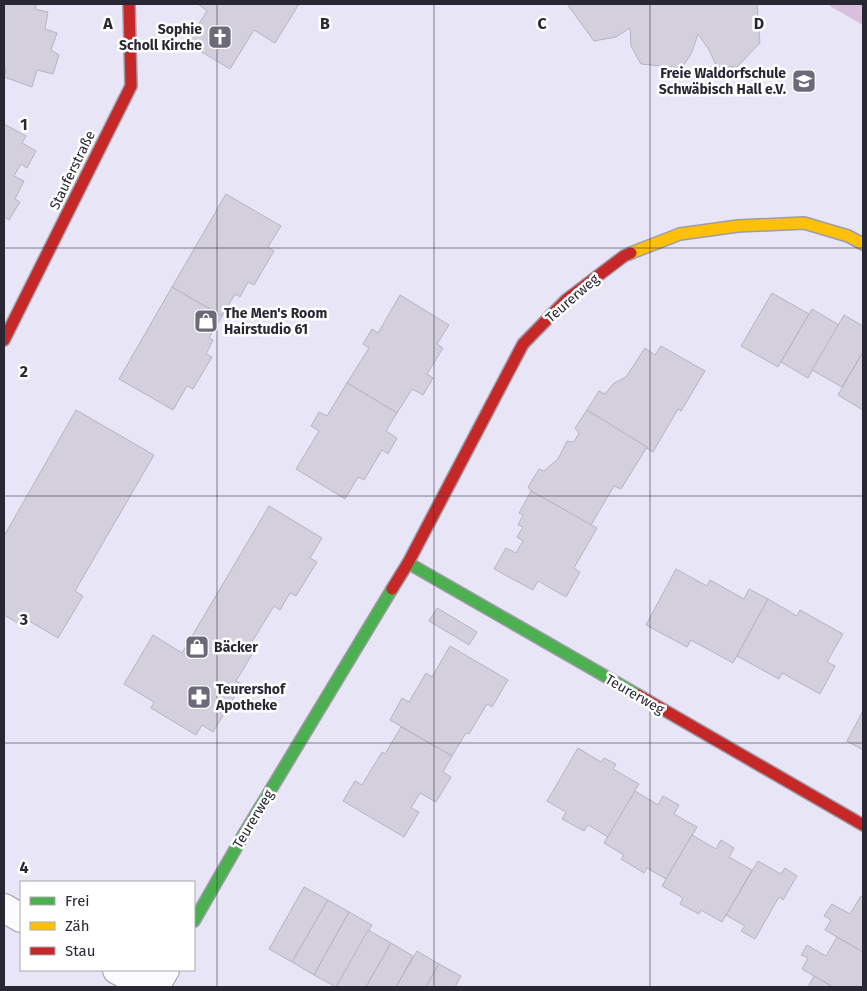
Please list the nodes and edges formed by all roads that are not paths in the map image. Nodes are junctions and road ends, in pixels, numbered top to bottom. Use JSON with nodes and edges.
{"nodes":[{"id":1,"x":129,"y":4,"type":"edge"},
{"id":2,"x":863,"y":244,"type":"edge"},
{"id":3,"x":4,"y":340,"type":"edge"},
{"id":4,"x":408,"y":563,"type":"junction"},
{"id":5,"x":863,"y":825,"type":"edge"},
{"id":6,"x":4,"y":908,"type":"edge"},
{"id":7,"x":20,"y":917,"type":"edge"},
{"id":8,"x":195,"y":919,"type":"edge"},
{"id":9,"x":119,"y":971,"type":"edge"},
{"id":10,"x":165,"y":971,"type":"edge"},
{"id":11,"x":149,"y":987,"type":"edge"},
{"id":12,"x":155,"y":987,"type":"edge"}],
"edges":[{"from":1,"to":3,"type":"street","name":"Stauferstraße"},
{"from":2,"to":4,"type":"street","name":"Teurerweg"},
{"from":4,"to":5,"type":"street","name":"Teurerweg"},
{"from":4,"to":8,"type":"street","name":"Teurerweg"},
{"from":6,"to":7,"type":"street"},
{"from":9,"to":11,"type":"street"},
{"from":10,"to":12,"type":"street"}]}
